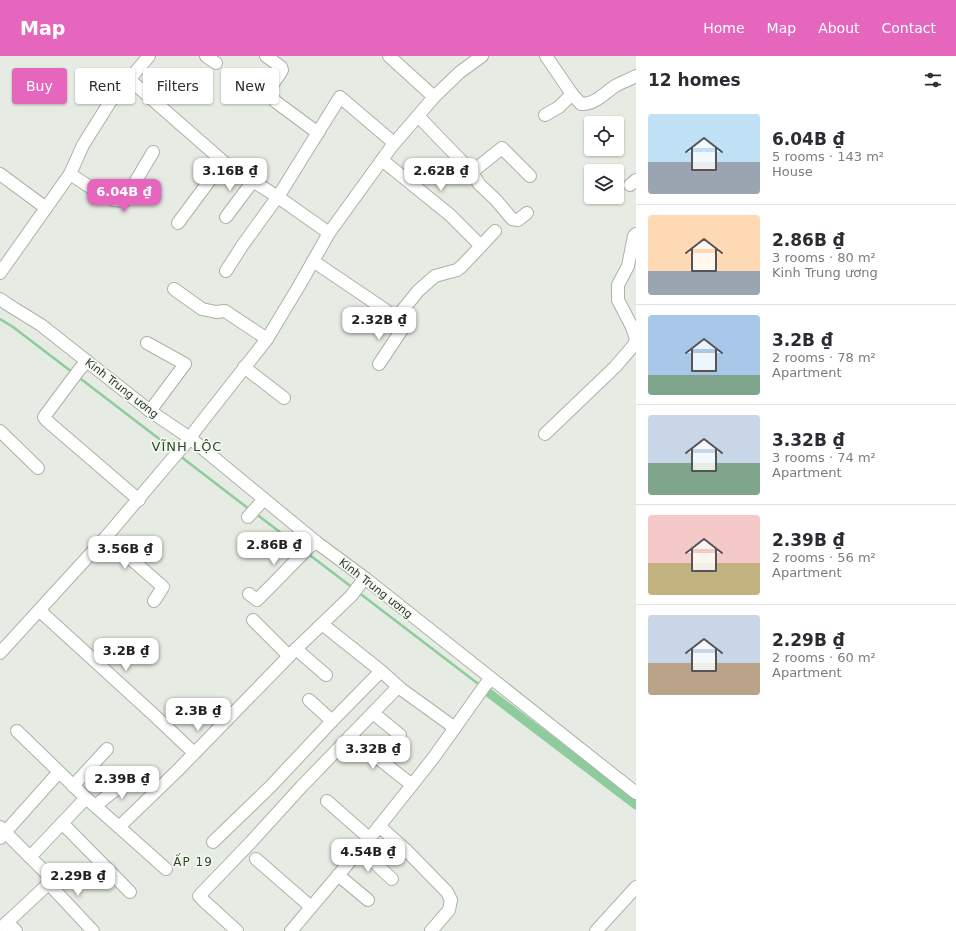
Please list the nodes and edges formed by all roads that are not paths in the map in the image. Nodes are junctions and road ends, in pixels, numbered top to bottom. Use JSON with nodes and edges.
{"nodes":[{"id":1,"x":149,"y":56,"type":"edge"},
{"id":2,"x":266,"y":56,"type":"edge"},
{"id":3,"x":389,"y":56,"type":"edge"},
{"id":4,"x":482,"y":56,"type":"edge"},
{"id":5,"x":546,"y":56,"type":"edge"},
{"id":6,"x":135,"y":72,"type":"edge"},
{"id":7,"x":636,"y":76,"type":"edge"},
{"id":8,"x":135,"y":84,"type":"edge"},
{"id":9,"x":572,"y":94,"type":"junction"},
{"id":10,"x":434,"y":97,"type":"junction"},
{"id":11,"x":109,"y":104,"type":"edge"},
{"id":12,"x":545,"y":115,"type":"dead end"},
{"id":13,"x":418,"y":116,"type":"junction"},
{"id":14,"x":318,"y":133,"type":"junction"},
{"id":15,"x":394,"y":143,"type":"junction"},
{"id":16,"x":153,"y":152,"type":"dead end"},
{"id":17,"x":382,"y":160,"type":"junction"},
{"id":18,"x":226,"y":164,"type":"junction"},
{"id":19,"x":472,"y":172,"type":"junction"},
{"id":20,"x":0,"y":174,"type":"edge"},
{"id":21,"x":70,"y":174,"type":"junction"},
{"id":22,"x":530,"y":176,"type":"dead end"},
{"id":23,"x":253,"y":181,"type":"junction"},
{"id":24,"x":278,"y":197,"type":"junction"},
{"id":25,"x":46,"y":208,"type":"junction"},
{"id":26,"x":527,"y":213,"type":"dead end"},
{"id":27,"x":226,"y":217,"type":"dead end"},
{"id":28,"x":178,"y":223,"type":"dead end"},
{"id":29,"x":495,"y":231,"type":"dead end"},
{"id":30,"x":329,"y":233,"type":"junction"},
{"id":31,"x":636,"y":234,"type":"edge"},
{"id":32,"x":481,"y":246,"type":"junction"},
{"id":33,"x":313,"y":261,"type":"junction"},
{"id":34,"x":226,"y":271,"type":"dead end"},
{"id":35,"x":0,"y":273,"type":"edge"},
{"id":36,"x":174,"y":289,"type":"dead end"},
{"id":37,"x":2,"y":304,"type":"edge"},
{"id":38,"x":396,"y":317,"type":"junction"},
{"id":39,"x":267,"y":339,"type":"junction"},
{"id":40,"x":147,"y":343,"type":"dead end"},
{"id":41,"x":379,"y":364,"type":"dead end"},
{"id":42,"x":83,"y":365,"type":"junction"},
{"id":43,"x":244,"y":367,"type":"junction"},
{"id":44,"x":284,"y":398,"type":"dead end"},
{"id":45,"x":150,"y":411,"type":"junction"},
{"id":46,"x":0,"y":432,"type":"edge"},
{"id":47,"x":545,"y":434,"type":"dead end"},
{"id":48,"x":187,"y":442,"type":"junction"},
{"id":49,"x":38,"y":468,"type":"dead end"},
{"id":50,"x":264,"y":499,"type":"junction"},
{"id":51,"x":139,"y":500,"type":"junction"},
{"id":52,"x":248,"y":517,"type":"dead end"},
{"id":53,"x":106,"y":537,"type":"junction"},
{"id":54,"x":313,"y":544,"type":"junction"},
{"id":55,"x":363,"y":581,"type":"junction"},
{"id":56,"x":248,"y":594,"type":"dead end"},
{"id":57,"x":154,"y":601,"type":"dead end"},
{"id":58,"x":40,"y":610,"type":"junction"},
{"id":59,"x":253,"y":620,"type":"dead end"},
{"id":60,"x":322,"y":624,"type":"junction"},
{"id":61,"x":293,"y":652,"type":"junction"},
{"id":62,"x":0,"y":653,"type":"edge"},
{"id":63,"x":381,"y":671,"type":"junction"},
{"id":64,"x":326,"y":674,"type":"dead end"},
{"id":65,"x":486,"y":685,"type":"junction"},
{"id":66,"x":401,"y":688,"type":"junction"},
{"id":67,"x":309,"y":700,"type":"dead end"},
{"id":68,"x":373,"y":713,"type":"junction"},
{"id":69,"x":332,"y":721,"type":"junction"},
{"id":70,"x":455,"y":728,"type":"junction"},
{"id":71,"x":17,"y":731,"type":"dead end"},
{"id":72,"x":400,"y":735,"type":"dead end"},
{"id":73,"x":350,"y":736,"type":"junction"},
{"id":74,"x":107,"y":749,"type":"dead end"},
{"id":75,"x":194,"y":753,"type":"junction"},
{"id":76,"x":59,"y":772,"type":"junction"},
{"id":77,"x":134,"y":775,"type":"dead end"},
{"id":78,"x":412,"y":785,"type":"junction"},
{"id":79,"x":73,"y":786,"type":"junction"},
{"id":80,"x":636,"y":793,"type":"edge"},
{"id":81,"x":86,"y":798,"type":"junction"},
{"id":82,"x":327,"y":801,"type":"dead end"},
{"id":83,"x":95,"y":806,"type":"junction"},
{"id":84,"x":62,"y":823,"type":"junction"},
{"id":85,"x":379,"y":826,"type":"junction"},
{"id":86,"x":120,"y":827,"type":"junction"},
{"id":87,"x":2,"y":832,"type":"edge"},
{"id":88,"x":369,"y":838,"type":"junction"},
{"id":89,"x":213,"y":842,"type":"dead end"},
{"id":90,"x":360,"y":849,"type":"junction"},
{"id":91,"x":30,"y":857,"type":"junction"},
{"id":92,"x":256,"y":859,"type":"dead end"},
{"id":93,"x":166,"y":869,"type":"dead end"},
{"id":94,"x":338,"y":874,"type":"junction"},
{"id":95,"x":392,"y":879,"type":"dead end"},
{"id":96,"x":48,"y":883,"type":"junction"},
{"id":97,"x":636,"y":887,"type":"edge"},
{"id":98,"x":130,"y":892,"type":"dead end"},
{"id":99,"x":368,"y":900,"type":"dead end"},
{"id":100,"x":311,"y":907,"type":"junction"},
{"id":101,"x":8,"y":927,"type":"edge"},
{"id":102,"x":93,"y":931,"type":"edge"},
{"id":103,"x":238,"y":931,"type":"edge"},
{"id":104,"x":291,"y":931,"type":"edge"},
{"id":105,"x":431,"y":931,"type":"edge"},
{"id":106,"x":596,"y":931,"type":"edge"}],
"edges":[{"from":1,"to":6,"type":"street"},
{"from":2,"to":14,"type":"street"},
{"from":3,"to":10,"type":"street"},
{"from":4,"to":10,"type":"street"},
{"from":5,"to":9,"type":"street"},
{"from":7,"to":9,"type":"street"},
{"from":8,"to":18,"type":"street"},
{"from":9,"to":12,"type":"street"},
{"from":10,"to":13,"type":"street"},
{"from":11,"to":21,"type":"street"},
{"from":13,"to":15,"type":"street"},
{"from":13,"to":19,"type":"street"},
{"from":14,"to":15,"type":"street"},
{"from":14,"to":24,"type":"street"},
{"from":15,"to":17,"type":"street"},
{"from":16,"to":21,"type":"street"},
{"from":17,"to":30,"type":"street"},
{"from":17,"to":32,"type":"street"},
{"from":18,"to":23,"type":"street"},
{"from":18,"to":28,"type":"street"},
{"from":19,"to":22,"type":"street"},
{"from":19,"to":26,"type":"street"},
{"from":20,"to":25,"type":"street"},
{"from":21,"to":25,"type":"street"},
{"from":23,"to":24,"type":"street"},
{"from":23,"to":27,"type":"street"},
{"from":24,"to":30,"type":"street"},
{"from":24,"to":34,"type":"street"},
{"from":25,"to":35,"type":"street"},
{"from":29,"to":32,"type":"street"},
{"from":30,"to":33,"type":"street"},
{"from":31,"to":47,"type":"street"},
{"from":32,"to":38,"type":"street"},
{"from":33,"to":38,"type":"street"},
{"from":33,"to":39,"type":"street"},
{"from":36,"to":39,"type":"street"},
{"from":37,"to":42,"type":"street","name":"Kinh Trung ương"},
{"from":38,"to":41,"type":"street"},
{"from":39,"to":43,"type":"street"},
{"from":40,"to":45,"type":"street"},
{"from":42,"to":45,"type":"street","name":"Kinh Trung ương"},
{"from":42,"to":51,"type":"street"},
{"from":43,"to":44,"type":"street"},
{"from":43,"to":48,"type":"street"},
{"from":45,"to":48,"type":"street","name":"Kinh Trung ương"},
{"from":46,"to":49,"type":"street"},
{"from":48,"to":50,"type":"street","name":"Kinh Trung ương"},
{"from":48,"to":51,"type":"street"},
{"from":50,"to":52,"type":"street"},
{"from":50,"to":54,"type":"street","name":"Kinh Trung ương"},
{"from":51,"to":53,"type":"street"},
{"from":53,"to":57,"type":"street"},
{"from":53,"to":58,"type":"street"},
{"from":54,"to":55,"type":"street","name":"Kinh Trung ương"},
{"from":54,"to":56,"type":"street"},
{"from":55,"to":60,"type":"street"},
{"from":55,"to":65,"type":"street","name":"Kinh Trung ương"},
{"from":58,"to":62,"type":"street"},
{"from":58,"to":75,"type":"street"},
{"from":59,"to":61,"type":"street"},
{"from":60,"to":61,"type":"street"},
{"from":60,"to":63,"type":"street"},
{"from":61,"to":64,"type":"street"},
{"from":61,"to":75,"type":"street"},
{"from":63,"to":66,"type":"street"},
{"from":63,"to":69,"type":"street"},
{"from":65,"to":70,"type":"street"},
{"from":65,"to":80,"type":"street","name":"Kinh Trung ương"},
{"from":66,"to":68,"type":"street"},
{"from":66,"to":70,"type":"street"},
{"from":67,"to":69,"type":"street"},
{"from":68,"to":72,"type":"street"},
{"from":68,"to":73,"type":"street"},
{"from":69,"to":89,"type":"street"},
{"from":70,"to":78,"type":"street"},
{"from":71,"to":76,"type":"street"},
{"from":73,"to":78,"type":"street"},
{"from":73,"to":103,"type":"street"},
{"from":74,"to":79,"type":"street"},
{"from":75,"to":86,"type":"street"},
{"from":76,"to":79,"type":"street"},
{"from":76,"to":87,"type":"street"},
{"from":77,"to":83,"type":"street"},
{"from":78,"to":85,"type":"street"},
{"from":79,"to":81,"type":"street"},
{"from":81,"to":83,"type":"street"},
{"from":81,"to":84,"type":"street"},
{"from":82,"to":88,"type":"street"},
{"from":83,"to":86,"type":"street"},
{"from":84,"to":91,"type":"street"},
{"from":84,"to":98,"type":"street"},
{"from":85,"to":88,"type":"street"},
{"from":85,"to":105,"type":"street"},
{"from":86,"to":93,"type":"street"},
{"from":87,"to":91,"type":"street"},
{"from":88,"to":90,"type":"street"},
{"from":90,"to":94,"type":"street"},
{"from":90,"to":95,"type":"street"},
{"from":91,"to":96,"type":"street"},
{"from":92,"to":100,"type":"street"},
{"from":94,"to":99,"type":"street"},
{"from":94,"to":100,"type":"street"},
{"from":96,"to":101,"type":"street"},
{"from":96,"to":102,"type":"street"},
{"from":97,"to":106,"type":"street"},
{"from":100,"to":104,"type":"street"}]}
